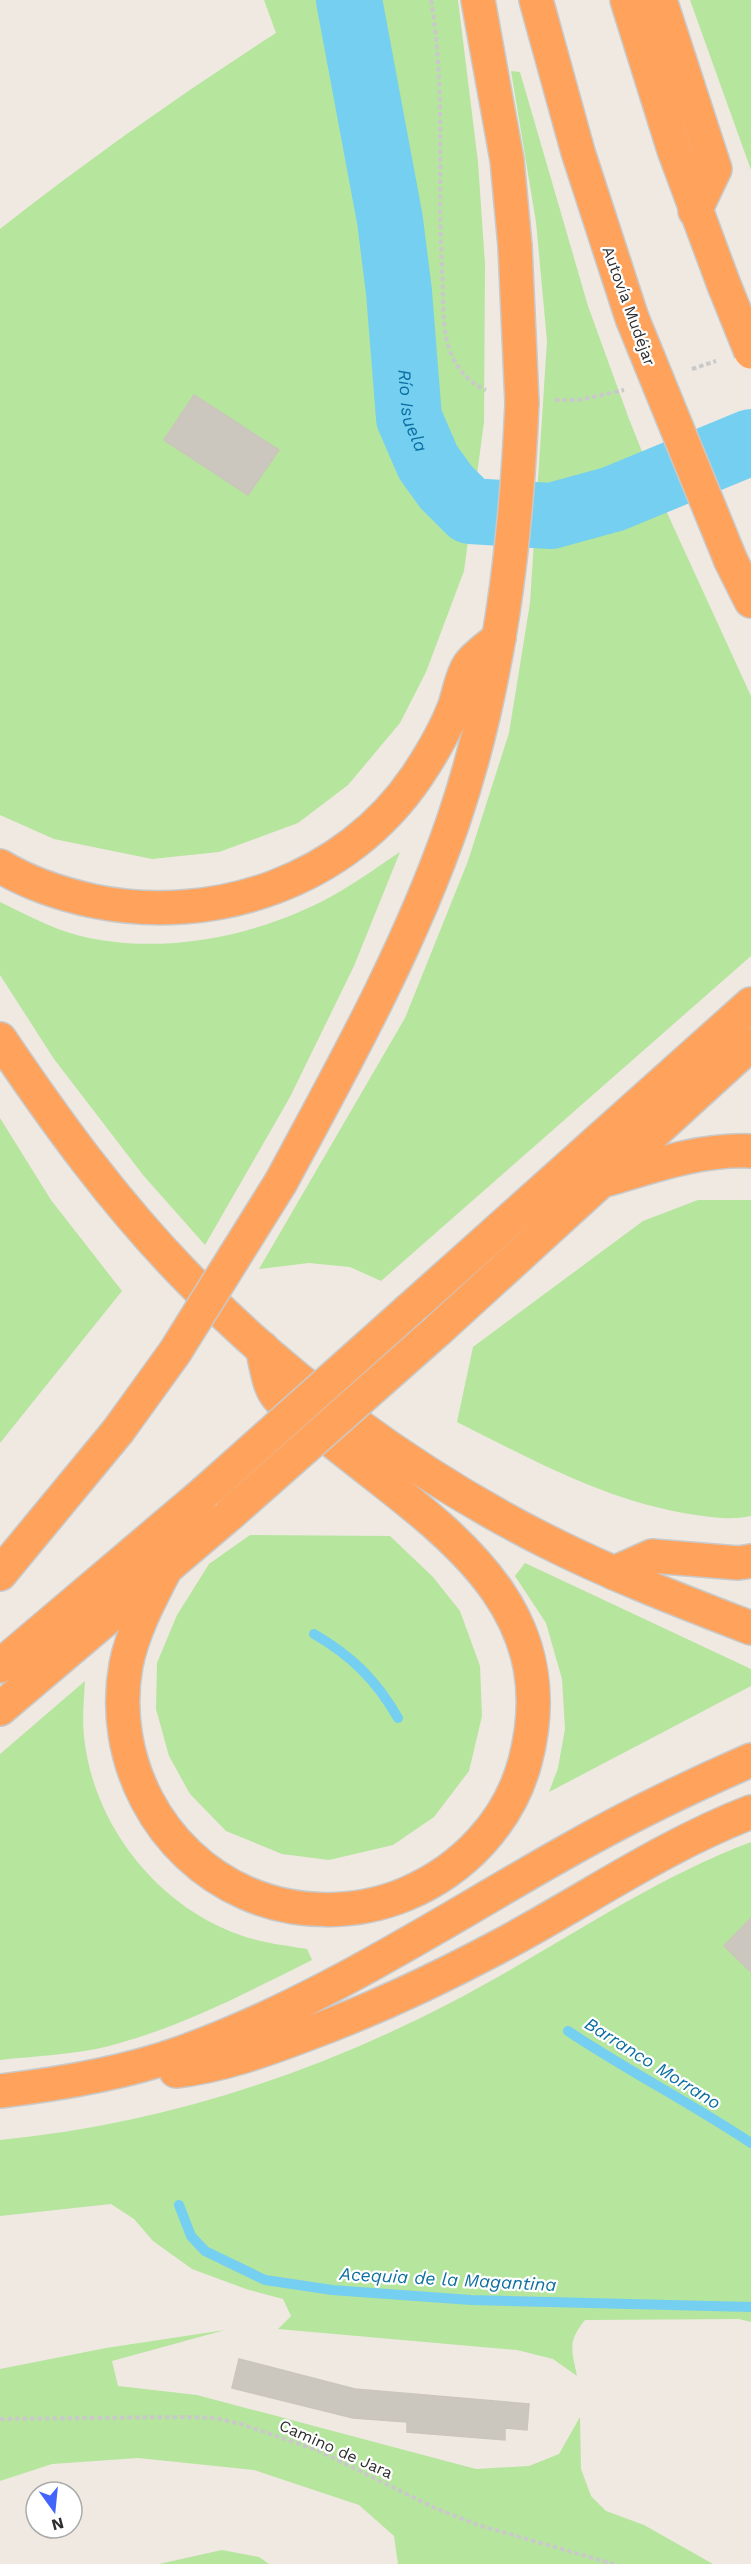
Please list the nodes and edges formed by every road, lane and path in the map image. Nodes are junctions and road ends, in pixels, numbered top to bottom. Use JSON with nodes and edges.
{"nodes":[{"id":1,"x":478,"y":0,"type":"edge"},
{"id":2,"x":536,"y":0,"type":"edge"},
{"id":3,"x":627,"y":0,"type":"edge"},
{"id":4,"x":660,"y":0,"type":"edge"},
{"id":5,"x":695,"y":210,"type":"junction"},
{"id":6,"x":751,"y":352,"type":"edge"},
{"id":7,"x":751,"y":601,"type":"edge"},
{"id":8,"x":500,"y":638,"type":"junction"},
{"id":9,"x":0,"y":866,"type":"edge"},
{"id":10,"x":751,"y":1004,"type":"edge"},
{"id":11,"x":0,"y":1039,"type":"edge"},
{"id":12,"x":751,"y":1044,"type":"edge"},
{"id":13,"x":751,"y":1151,"type":"edge"},
{"id":14,"x":602,"y":1181,"type":"junction"},
{"id":15,"x":262,"y":1348,"type":"junction"},
{"id":16,"x":751,"y":1562,"type":"edge"},
{"id":17,"x":167,"y":1566,"type":"junction"},
{"id":18,"x":614,"y":1573,"type":"junction"},
{"id":19,"x":0,"y":1574,"type":"edge"},
{"id":20,"x":751,"y":1628,"type":"edge"},
{"id":21,"x":0,"y":1666,"type":"edge"},
{"id":22,"x":0,"y":1709,"type":"edge"},
{"id":23,"x":751,"y":1760,"type":"edge"},
{"id":24,"x":751,"y":1812,"type":"edge"},
{"id":25,"x":111,"y":2073,"type":"junction"},
{"id":26,"x":0,"y":2091,"type":"edge"},
{"id":27,"x":0,"y":2419,"type":"edge"},
{"id":28,"x":614,"y":2564,"type":"edge"}],
"edges":[{"from":1,"to":8,"type":"highway","bridge":true},
{"from":2,"to":7,"type":"highway","name":"Autovía Mudéjar","bridge":true},
{"from":3,"to":5,"type":"highway"},
{"from":4,"to":5,"type":"highway"},
{"from":5,"to":6,"type":"highway","bridge":true},
{"from":8,"to":9,"type":"highway"},
{"from":8,"to":19,"type":"highway","bridge":true},
{"from":10,"to":21,"type":"highway","bridge":true},
{"from":11,"to":15,"type":"highway"},
{"from":12,"to":14,"type":"highway"},
{"from":13,"to":14,"type":"highway"},
{"from":14,"to":17,"type":"highway","bridge":true},
{"from":15,"to":17,"type":"highway"},
{"from":15,"to":18,"type":"highway"},
{"from":16,"to":18,"type":"highway"},
{"from":17,"to":22,"type":"highway"},
{"from":18,"to":20,"type":"highway"},
{"from":23,"to":25,"type":"highway"},
{"from":24,"to":25,"type":"highway"},
{"from":25,"to":26,"type":"highway"},
{"from":27,"to":28,"type":"path","name":"Camino de Jara"}]}
